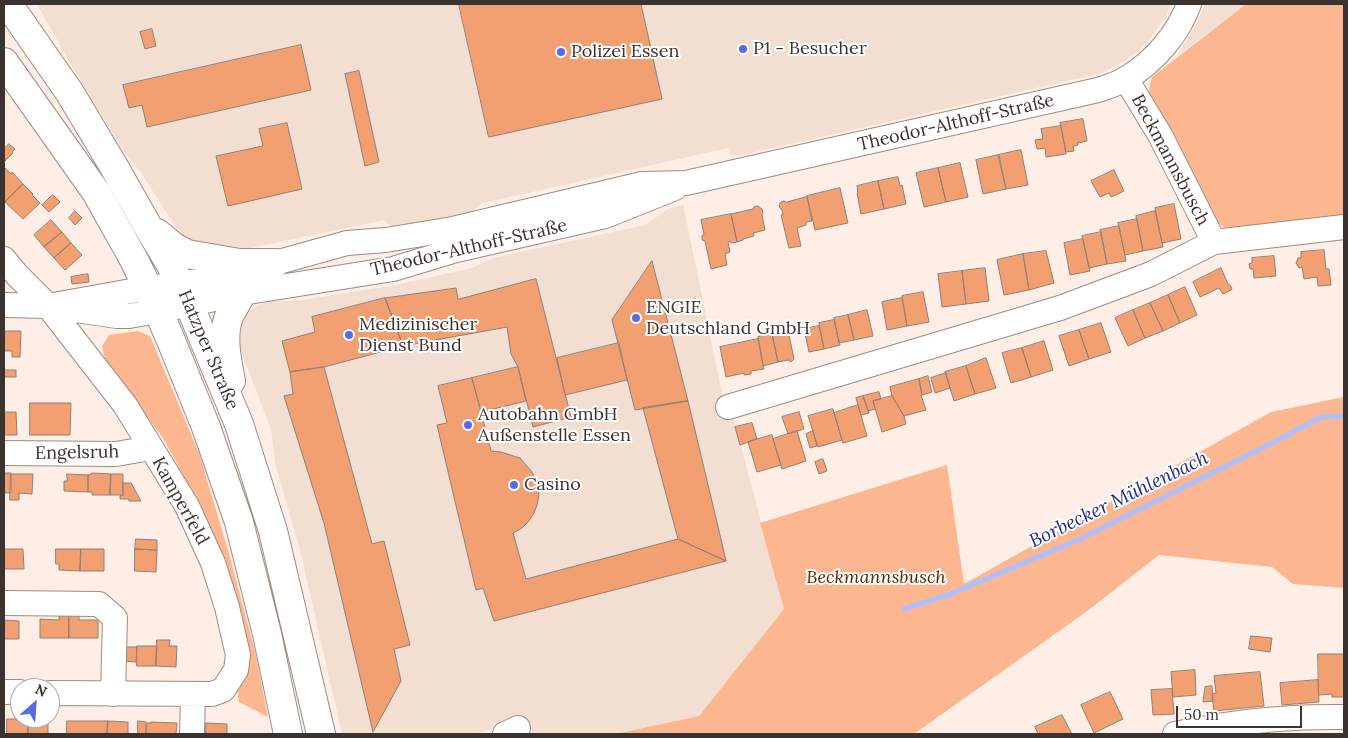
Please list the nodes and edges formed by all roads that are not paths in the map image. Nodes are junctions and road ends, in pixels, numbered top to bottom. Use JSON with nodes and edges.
{"nodes":[{"id":1,"x":8,"y":4,"type":"edge"},
{"id":2,"x":1189,"y":4,"type":"edge"},
{"id":3,"x":4,"y":62,"type":"edge"},
{"id":4,"x":1126,"y":79,"type":"junction"},
{"id":5,"x":686,"y":183,"type":"junction"},
{"id":6,"x":146,"y":225,"type":"junction"},
{"id":7,"x":1344,"y":228,"type":"edge"},
{"id":8,"x":1214,"y":242,"type":"junction"},
{"id":9,"x":4,"y":260,"type":"edge"},
{"id":10,"x":275,"y":263,"type":"junction"},
{"id":11,"x":242,"y":293,"type":"junction"},
{"id":12,"x":185,"y":294,"type":"junction"},
{"id":13,"x":153,"y":299,"type":"junction"},
{"id":14,"x":4,"y":305,"type":"edge"},
{"id":15,"x":48,"y":306,"type":"junction"},
{"id":16,"x":728,"y":407,"type":"dead end"},
{"id":17,"x":239,"y":424,"type":"junction"},
{"id":18,"x":149,"y":446,"type":"junction"},
{"id":19,"x":4,"y":453,"type":"edge"},
{"id":20,"x":4,"y":603,"type":"edge"},
{"id":21,"x":60,"y":693,"type":"edge"},
{"id":22,"x":114,"y":694,"type":"junction"},
{"id":23,"x":193,"y":695,"type":"junction"},
{"id":24,"x":1344,"y":717,"type":"edge"},
{"id":25,"x":192,"y":734,"type":"edge"},
{"id":26,"x":288,"y":734,"type":"edge"},
{"id":27,"x":321,"y":734,"type":"edge"},
{"id":28,"x":1175,"y":734,"type":"edge"}],
"edges":[{"from":1,"to":6,"type":"main road","name":"Hatzper Straße"},
{"from":2,"to":4,"type":"street","name":"Theodor-Althoff-Straße"},
{"from":3,"to":13,"type":"main road","name":"Hatzper Straße"},
{"from":4,"to":5,"type":"street","name":"Theodor-Althoff-Straße"},
{"from":4,"to":8,"type":"street","name":"Beckmannsbusch"},
{"from":5,"to":10,"type":"street","name":"Theodor-Althoff-Straße"},
{"from":5,"to":11,"type":"street","name":"Theodor-Althoff-Straße"},
{"from":6,"to":10,"type":"main road"},
{"from":6,"to":12,"type":"main road","name":"Hatzper Straße"},
{"from":7,"to":8,"type":"street","name":"Beckmannsbusch"},
{"from":8,"to":16,"type":"street","name":"Beckmannsbusch"},
{"from":9,"to":15,"type":"street","name":"Kamperfeld"},
{"from":10,"to":12,"type":"street","name":"Theodor-Althoff-Straße"},
{"from":11,"to":12,"type":"street","name":"Theodor-Althoff-Straße"},
{"from":11,"to":17,"type":"main road"},
{"from":12,"to":13,"type":"street","name":"Theodor-Althoff-Straße"},
{"from":12,"to":17,"type":"main road","name":"Hatzper Straße"},
{"from":13,"to":15,"type":"street","name":"Theodor-Althoff-Straße"},
{"from":13,"to":26,"type":"main road","name":"Hatzper Straße"},
{"from":14,"to":15,"type":"street","name":"Theodor-Althoff-Straße"},
{"from":15,"to":18,"type":"street","name":"Kamperfeld"},
{"from":17,"to":27,"type":"main road","name":"Hatzper Straße"},
{"from":18,"to":19,"type":"street","name":"Engelsruh"},
{"from":18,"to":23,"type":"street","name":"Kamperfeld"},
{"from":20,"to":22,"type":"street"},
{"from":21,"to":22,"type":"street","name":"Kamperfeld"},
{"from":22,"to":23,"type":"street","name":"Kamperfeld"},
{"from":23,"to":25,"type":"street"},
{"from":24,"to":28,"type":"street"}]}
